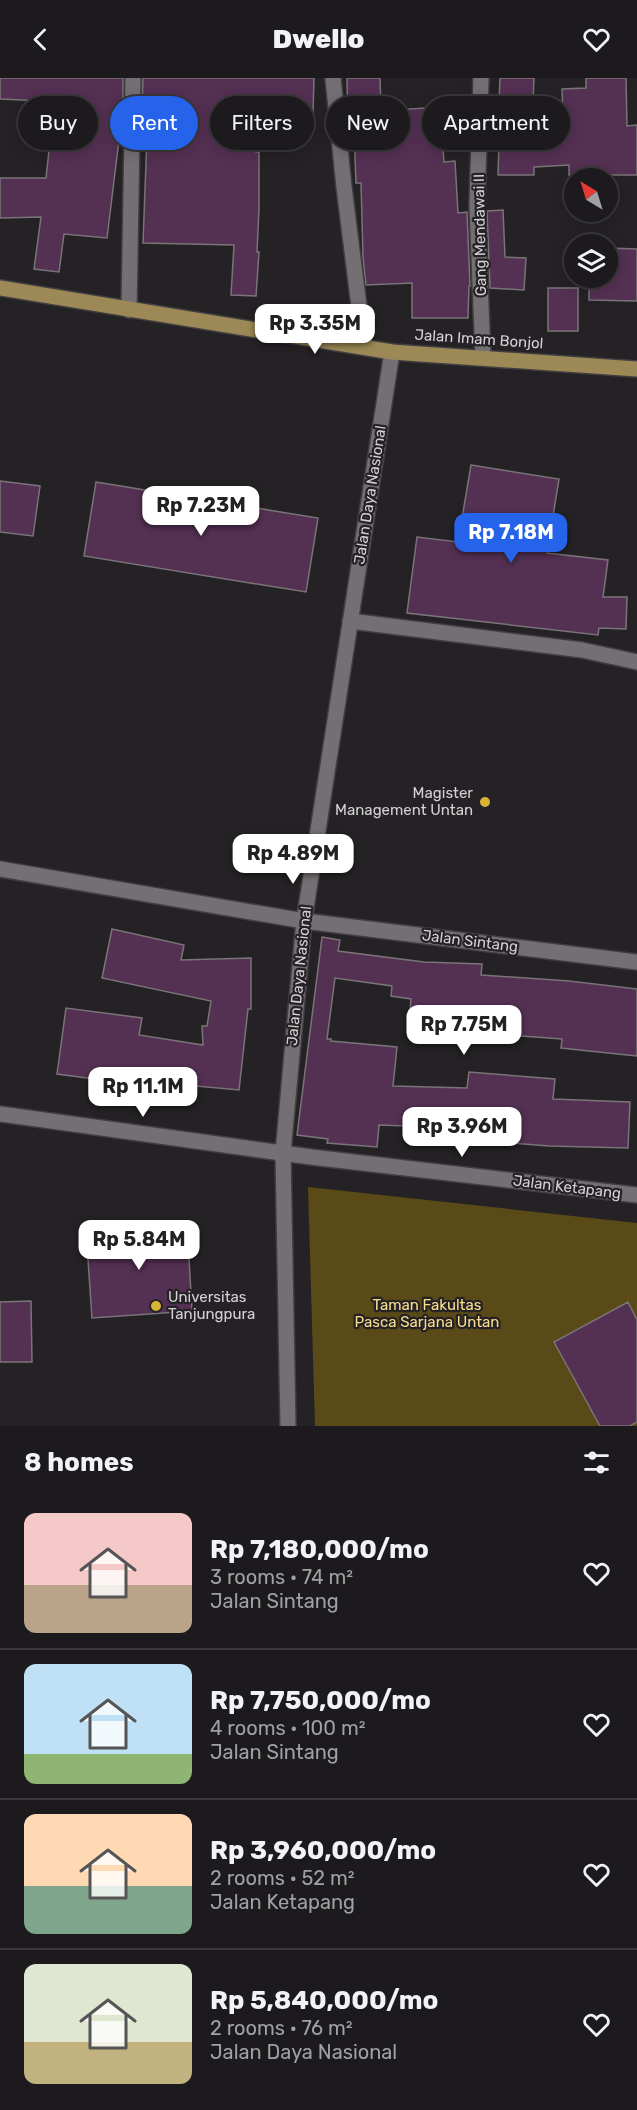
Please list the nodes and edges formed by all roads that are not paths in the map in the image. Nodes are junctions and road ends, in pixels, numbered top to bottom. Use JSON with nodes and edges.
{"nodes":[{"id":1,"x":133,"y":78,"type":"edge"},
{"id":2,"x":333,"y":78,"type":"edge"},
{"id":3,"x":481,"y":78,"type":"edge"},
{"id":4,"x":0,"y":288,"type":"edge"},
{"id":5,"x":129,"y":310,"type":"junction"},
{"id":6,"x":364,"y":346,"type":"junction"},
{"id":7,"x":392,"y":352,"type":"junction"},
{"id":8,"x":483,"y":357,"type":"junction"},
{"id":9,"x":637,"y":369,"type":"edge"},
{"id":10,"x":350,"y":621,"type":"junction"},
{"id":11,"x":637,"y":662,"type":"edge"},
{"id":12,"x":0,"y":869,"type":"edge"},
{"id":13,"x":304,"y":921,"type":"junction"},
{"id":14,"x":637,"y":962,"type":"edge"},
{"id":15,"x":0,"y":1114,"type":"edge"},
{"id":16,"x":283,"y":1154,"type":"junction"},
{"id":17,"x":637,"y":1195,"type":"edge"},
{"id":18,"x":288,"y":1426,"type":"edge"}],
"edges":[{"from":1,"to":5,"type":"street"},
{"from":2,"to":6,"type":"street"},
{"from":3,"to":8,"type":"street","name":"Gang Mendawai II"},
{"from":4,"to":5,"type":"main road","name":"Jalan Imam Bonjol"},
{"from":5,"to":6,"type":"main road","name":"Jalan Imam Bonjol"},
{"from":6,"to":7,"type":"main road","name":"Jalan Imam Bonjol"},
{"from":7,"to":8,"type":"main road","name":"Jalan Imam Bonjol"},
{"from":7,"to":10,"type":"street","name":"Jalan Daya Nasional"},
{"from":8,"to":9,"type":"main road","name":"Jalan Imam Bonjol"},
{"from":10,"to":11,"type":"street"},
{"from":10,"to":13,"type":"street","name":"Jalan Daya Nasional"},
{"from":12,"to":13,"type":"street","name":"Jalan Sintang"},
{"from":13,"to":14,"type":"street","name":"Jalan Sintang"},
{"from":13,"to":16,"type":"street","name":"Jalan Daya Nasional"},
{"from":15,"to":16,"type":"street","name":"Jalan Ketapang"},
{"from":16,"to":17,"type":"street","name":"Jalan Ketapang"},
{"from":16,"to":18,"type":"street","name":"Jalan Daya Nasional"}]}
